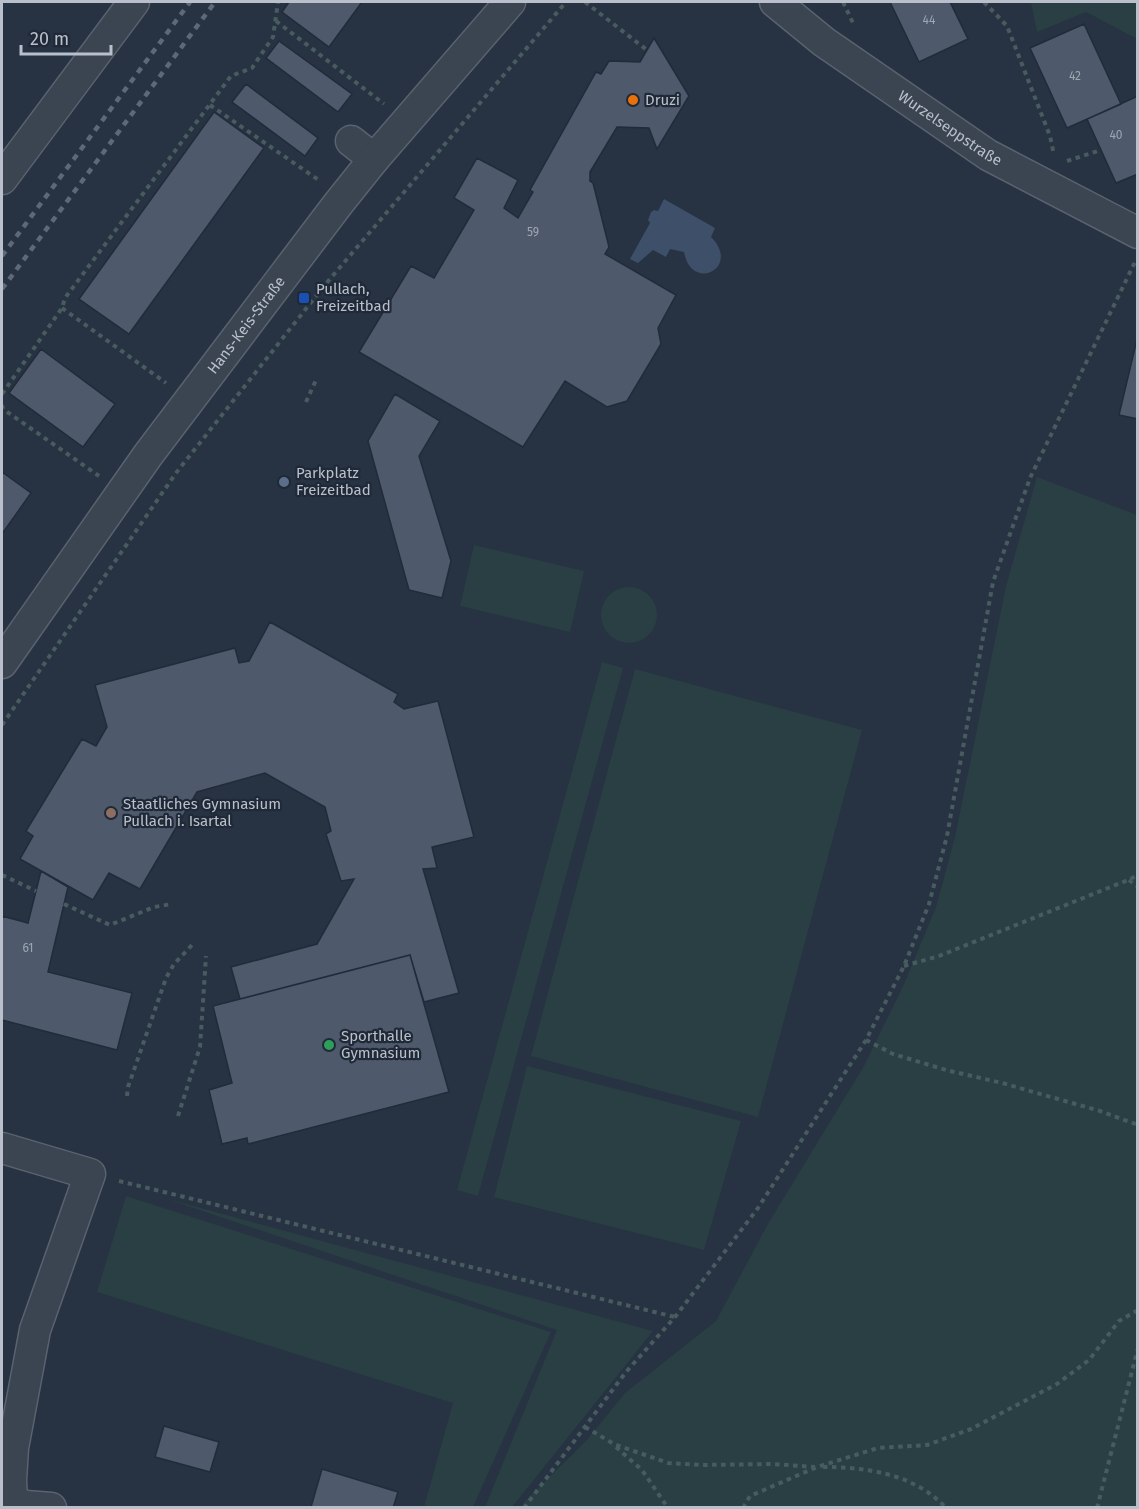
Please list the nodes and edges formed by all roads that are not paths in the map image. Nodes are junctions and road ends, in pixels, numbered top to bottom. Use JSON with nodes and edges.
{"nodes":[{"id":1,"x":134,"y":2,"type":"edge"},
{"id":2,"x":510,"y":2,"type":"edge"},
{"id":3,"x":775,"y":2,"type":"edge"},
{"id":4,"x":2,"y":179,"type":"edge"},
{"id":5,"x":1137,"y":233,"type":"edge"},
{"id":6,"x":2,"y":663,"type":"edge"},
{"id":7,"x":2,"y":1148,"type":"edge"},
{"id":8,"x":7,"y":1500,"type":"edge"},
{"id":9,"x":51,"y":1508,"type":"edge"}],
"edges":[{"from":1,"to":4,"type":"street"},
{"from":2,"to":6,"type":"street","name":"Hans-Keis-Straße"},
{"from":3,"to":5,"type":"street","name":"Wurzelseppstraße"},
{"from":7,"to":8,"type":"street"},
{"from":8,"to":9,"type":"street"}]}
